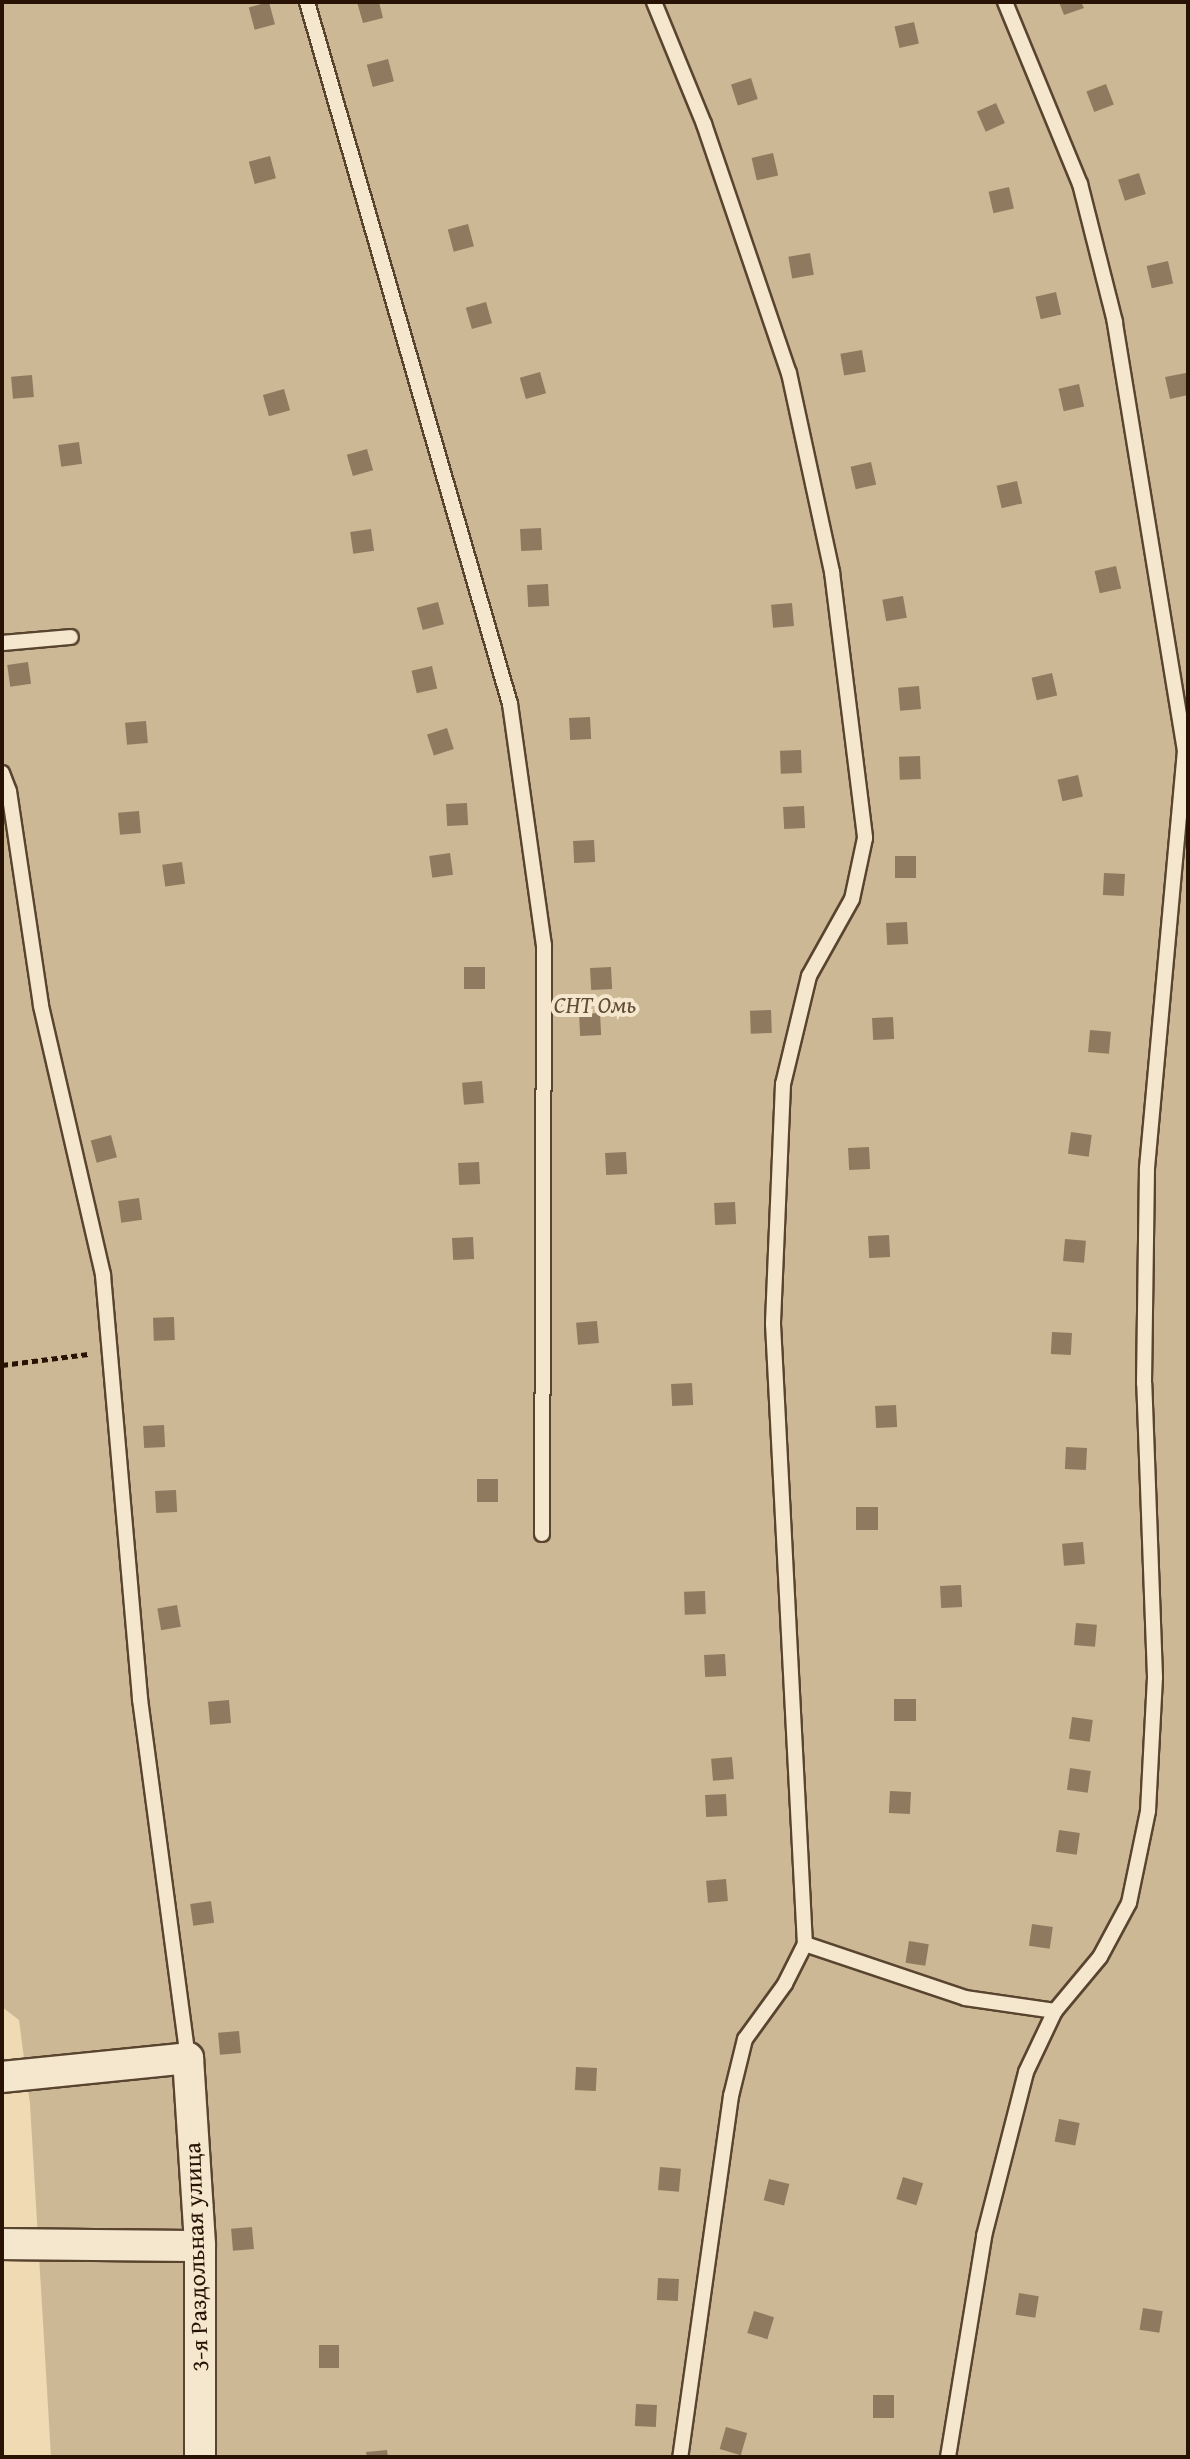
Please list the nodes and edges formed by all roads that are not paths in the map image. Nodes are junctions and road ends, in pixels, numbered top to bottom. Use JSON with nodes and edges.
{"nodes":[{"id":1,"x":307,"y":2,"type":"edge"},
{"id":2,"x":654,"y":2,"type":"edge"},
{"id":3,"x":1005,"y":2,"type":"edge"},
{"id":4,"x":71,"y":637,"type":"dead end"},
{"id":5,"x":2,"y":643,"type":"edge"},
{"id":6,"x":2,"y":773,"type":"edge"},
{"id":7,"x":542,"y":1534,"type":"dead end"},
{"id":8,"x":805,"y":1944,"type":"junction"},
{"id":9,"x":1055,"y":2011,"type":"junction"},
{"id":10,"x":188,"y":2058,"type":"junction"},
{"id":11,"x":2,"y":2077,"type":"edge"},
{"id":12,"x":2,"y":2244,"type":"edge"},
{"id":13,"x":200,"y":2246,"type":"junction"},
{"id":14,"x":200,"y":2457,"type":"edge"},
{"id":15,"x":680,"y":2457,"type":"edge"},
{"id":16,"x":948,"y":2457,"type":"edge"}],
"edges":[{"from":1,"to":7,"type":"lane"},
{"from":2,"to":8,"type":"lane"},
{"from":3,"to":9,"type":"lane"},
{"from":4,"to":5,"type":"lane"},
{"from":6,"to":10,"type":"lane"},
{"from":8,"to":9,"type":"lane"},
{"from":8,"to":15,"type":"lane"},
{"from":9,"to":16,"type":"lane"},
{"from":10,"to":11,"type":"street"},
{"from":10,"to":13,"type":"street","name":"3-я Раздольная улица"},
{"from":12,"to":13,"type":"street"},
{"from":13,"to":14,"type":"street","name":"3-я Раздольная улица"}]}
